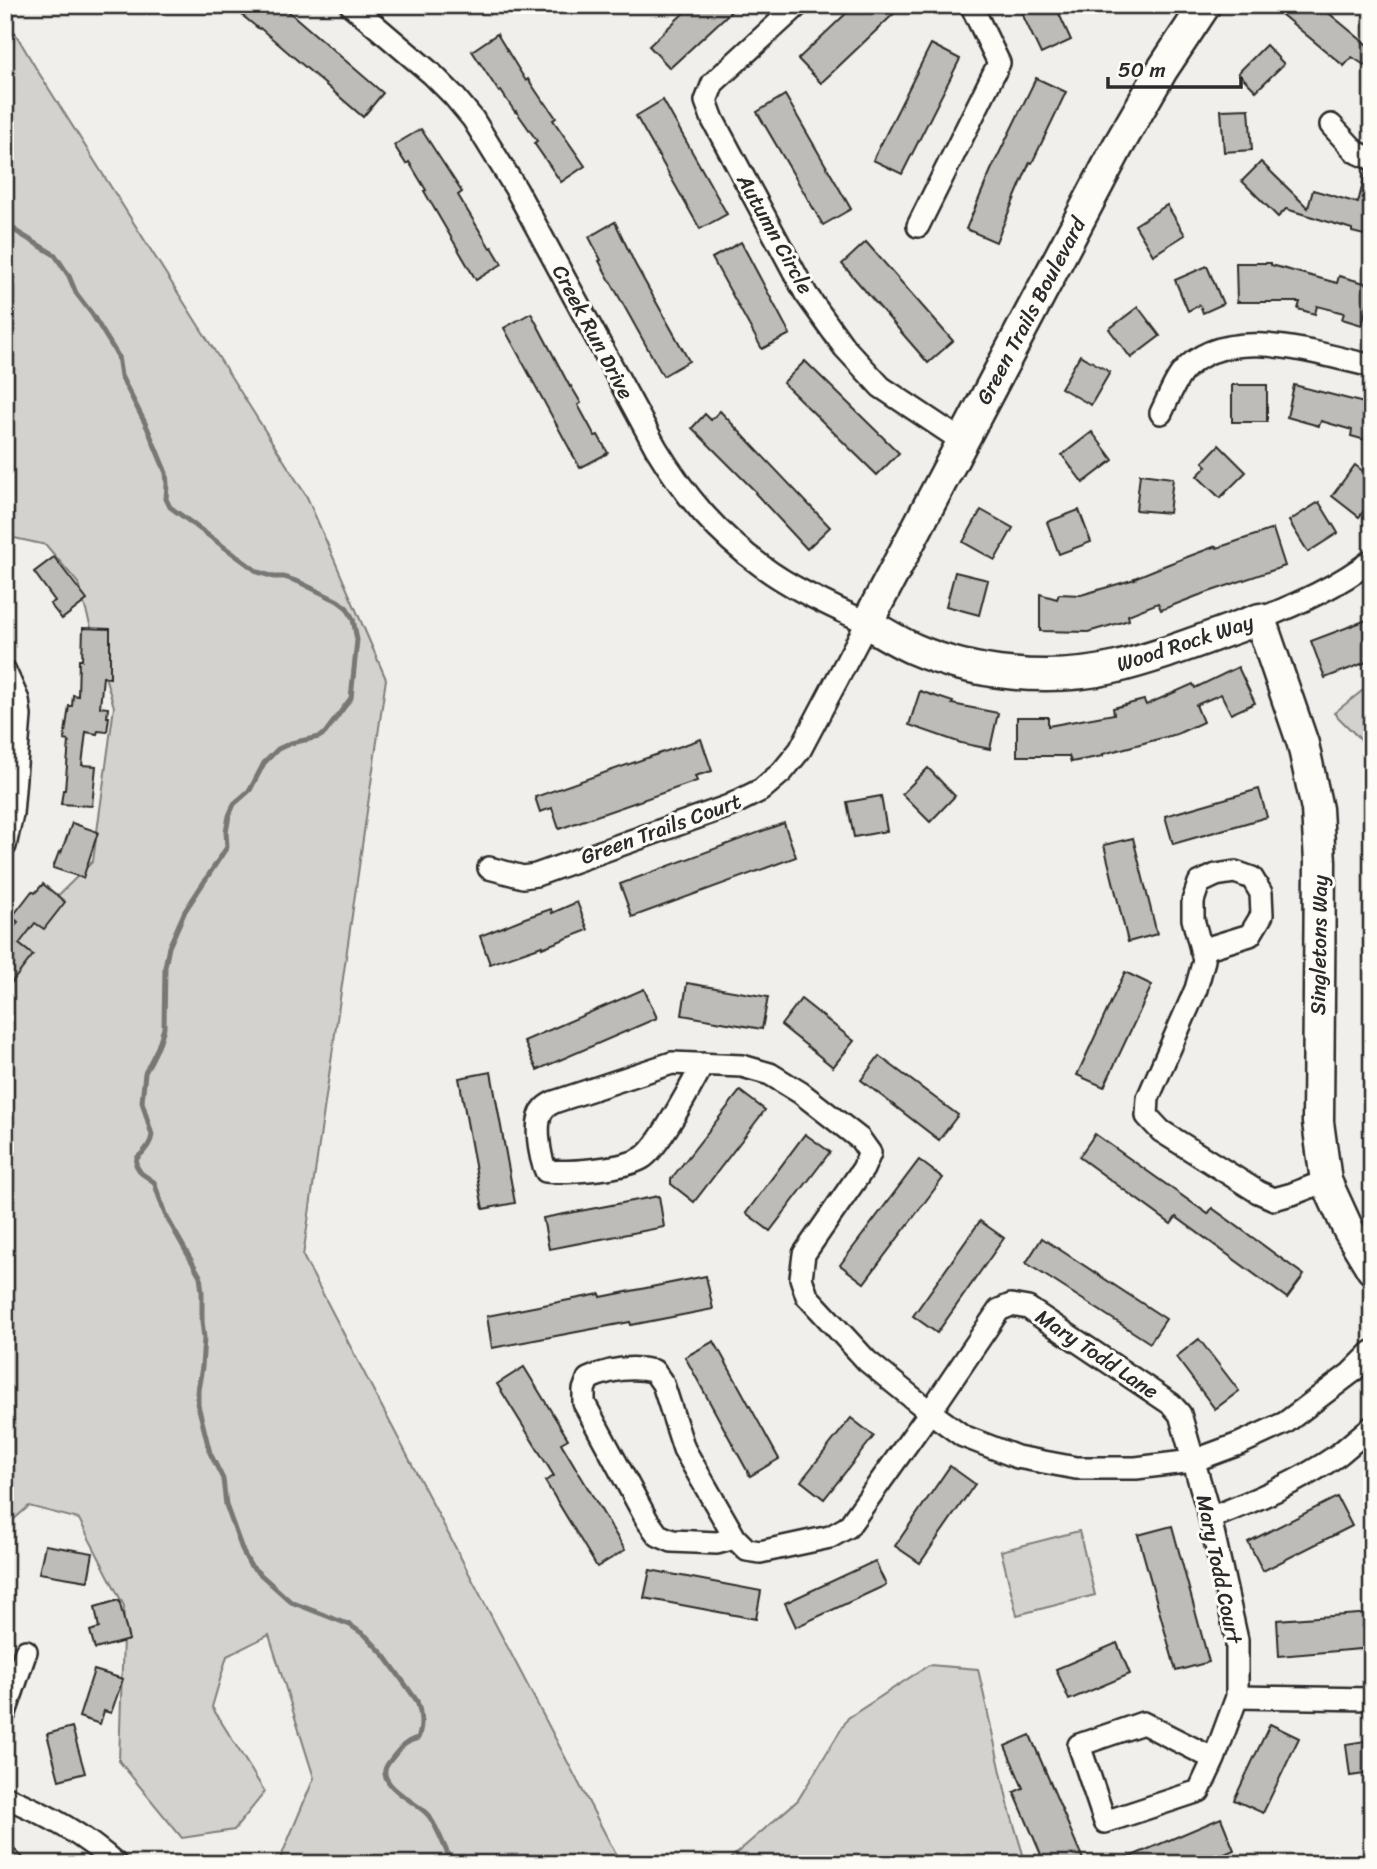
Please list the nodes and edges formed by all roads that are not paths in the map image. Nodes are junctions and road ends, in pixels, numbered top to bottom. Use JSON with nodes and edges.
{"nodes":[{"id":1,"x":351,"y":5,"type":"edge"},
{"id":2,"x":798,"y":5,"type":"edge"},
{"id":3,"x":971,"y":5,"type":"edge"},
{"id":4,"x":1205,"y":5,"type":"edge"},
{"id":5,"x":1331,"y":125,"type":"dead end"},
{"id":6,"x":1372,"y":159,"type":"edge"},
{"id":7,"x":918,"y":226,"type":"dead end"},
{"id":8,"x":1372,"y":366,"type":"edge"},
{"id":9,"x":1161,"y":413,"type":"dead end"},
{"id":10,"x":962,"y":442,"type":"junction"},
{"id":11,"x":1372,"y":560,"type":"edge"},
{"id":12,"x":1260,"y":619,"type":"junction"},
{"id":13,"x":867,"y":623,"type":"junction"},
{"id":14,"x":5,"y":671,"type":"edge"},
{"id":15,"x":5,"y":846,"type":"edge"},
{"id":16,"x":489,"y":868,"type":"dead end"},
{"id":17,"x":1201,"y":950,"type":"dead end"},
{"id":18,"x":703,"y":1064,"type":"junction"},
{"id":19,"x":1326,"y":1181,"type":"junction"},
{"id":20,"x":1372,"y":1269,"type":"edge"},
{"id":21,"x":1372,"y":1352,"type":"edge"},
{"id":22,"x":930,"y":1412,"type":"junction"},
{"id":23,"x":1372,"y":1427,"type":"edge"},
{"id":24,"x":1193,"y":1461,"type":"junction"},
{"id":25,"x":1210,"y":1518,"type":"junction"},
{"id":26,"x":734,"y":1538,"type":"junction"},
{"id":27,"x":26,"y":1651,"type":"dead end"},
{"id":28,"x":1237,"y":1697,"type":"junction"},
{"id":29,"x":1372,"y":1699,"type":"edge"},
{"id":30,"x":5,"y":1713,"type":"edge"},
{"id":31,"x":1214,"y":1759,"type":"junction"},
{"id":32,"x":5,"y":1797,"type":"edge"},
{"id":33,"x":116,"y":1864,"type":"edge"}],
"edges":[{"from":1,"to":13,"type":"street","name":"Creek Run Drive"},
{"from":2,"to":10,"type":"street","name":"Autumn Circle"},
{"from":3,"to":7,"type":"street"},
{"from":4,"to":10,"type":"street","name":"Green Trails Boulevard"},
{"from":5,"to":6,"type":"street"},
{"from":8,"to":9,"type":"street"},
{"from":10,"to":13,"type":"street","name":"Green Trails Boulevard"},
{"from":11,"to":12,"type":"street","name":"Wood Rock Way"},
{"from":12,"to":13,"type":"street","name":"Wood Rock Way"},
{"from":12,"to":19,"type":"street","name":"Singletons Way"},
{"from":13,"to":16,"type":"street","name":"Green Trails Court"},
{"from":14,"to":15,"type":"street"},
{"from":17,"to":19,"type":"street"},
{"from":18,"to":18,"type":"street"},
{"from":18,"to":22,"type":"street"},
{"from":19,"to":20,"type":"street","name":"Singletons Way"},
{"from":21,"to":24,"type":"street"},
{"from":22,"to":24,"type":"street"},
{"from":22,"to":24,"type":"street","name":"Mary Todd Lane"},
{"from":22,"to":26,"type":"street"},
{"from":23,"to":25,"type":"street"},
{"from":24,"to":25,"type":"street","name":"Mary Todd Court"},
{"from":25,"to":28,"type":"street","name":"Mary Todd Court"},
{"from":26,"to":26,"type":"street"},
{"from":27,"to":30,"type":"street"},
{"from":28,"to":29,"type":"street"},
{"from":28,"to":31,"type":"street","name":"Mary Todd Court"},
{"from":31,"to":31,"type":"street","name":"Mary Todd Court"},
{"from":32,"to":33,"type":"street"}]}
